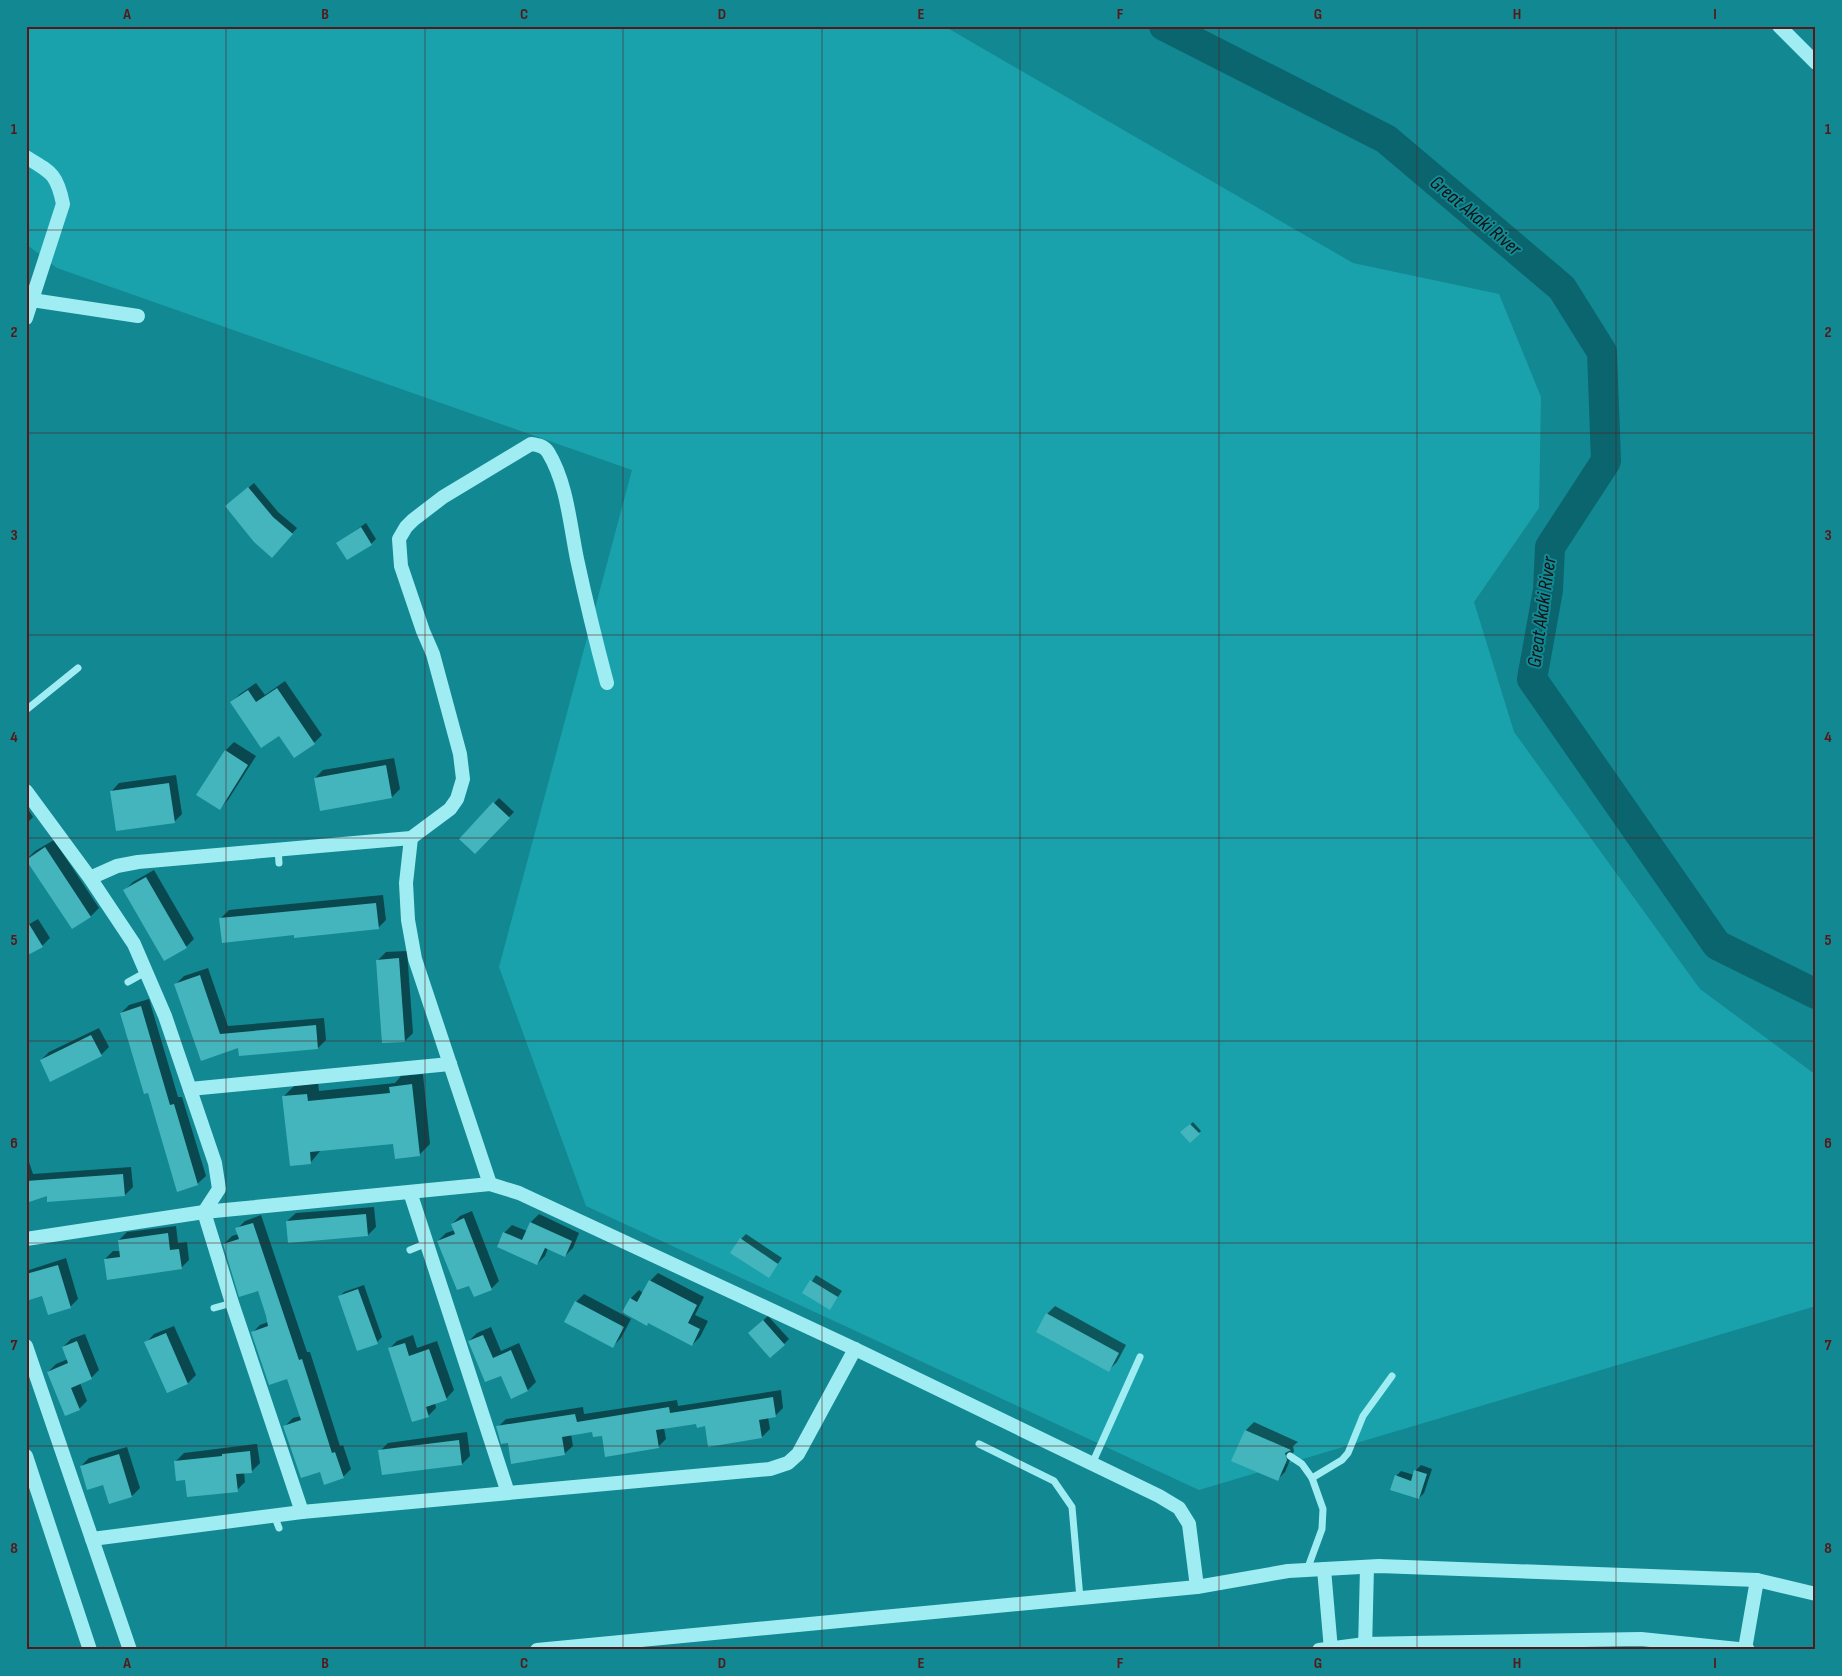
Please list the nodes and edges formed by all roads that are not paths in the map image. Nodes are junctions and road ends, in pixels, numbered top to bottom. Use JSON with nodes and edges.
{"nodes":[{"id":1,"x":1779,"y":26,"type":"edge"},
{"id":2,"x":1816,"y":63,"type":"edge"},
{"id":3,"x":26,"y":157,"type":"edge"},
{"id":4,"x":32,"y":300,"type":"junction"},
{"id":5,"x":138,"y":316,"type":"dead end"},
{"id":6,"x":26,"y":318,"type":"edge"},
{"id":7,"x":78,"y":668,"type":"dead end"},
{"id":8,"x":607,"y":683,"type":"dead end"},
{"id":9,"x":26,"y":710,"type":"edge"},
{"id":10,"x":26,"y":791,"type":"edge"},
{"id":11,"x":411,"y":838,"type":"junction"},
{"id":12,"x":90,"y":878,"type":"junction"},
{"id":13,"x":146,"y":972,"type":"junction"},
{"id":14,"x":128,"y":982,"type":"dead end"},
{"id":15,"x":450,"y":1064,"type":"junction"},
{"id":16,"x":190,"y":1089,"type":"junction"},
{"id":17,"x":490,"y":1184,"type":"junction"},
{"id":18,"x":410,"y":1192,"type":"junction"},
{"id":19,"x":204,"y":1212,"type":"junction"},
{"id":20,"x":26,"y":1239,"type":"edge"},
{"id":21,"x":427,"y":1244,"type":"junction"},
{"id":22,"x":410,"y":1250,"type":"dead end"},
{"id":23,"x":232,"y":1303,"type":"junction"},
{"id":24,"x":214,"y":1308,"type":"dead end"},
{"id":25,"x":26,"y":1346,"type":"edge"},
{"id":26,"x":855,"y":1349,"type":"junction"},
{"id":27,"x":1140,"y":1358,"type":"dead end"},
{"id":28,"x":1392,"y":1376,"type":"dead end"},
{"id":29,"x":979,"y":1444,"type":"dead end"},
{"id":30,"x":1290,"y":1456,"type":"dead end"},
{"id":31,"x":26,"y":1457,"type":"edge"},
{"id":32,"x":1092,"y":1464,"type":"junction"},
{"id":33,"x":1312,"y":1478,"type":"junction"},
{"id":34,"x":508,"y":1493,"type":"junction"},
{"id":35,"x":302,"y":1512,"type":"junction"},
{"id":36,"x":274,"y":1515,"type":"junction"},
{"id":37,"x":280,"y":1528,"type":"dead end"},
{"id":38,"x":92,"y":1540,"type":"junction"},
{"id":39,"x":1367,"y":1567,"type":"junction"},
{"id":40,"x":1324,"y":1569,"type":"junction"},
{"id":41,"x":1307,"y":1570,"type":"junction"},
{"id":42,"x":1757,"y":1580,"type":"junction"},
{"id":43,"x":1198,"y":1588,"type":"junction"},
{"id":44,"x":1816,"y":1594,"type":"edge"},
{"id":45,"x":1080,"y":1598,"type":"junction"},
{"id":46,"x":1365,"y":1647,"type":"edge"},
{"id":47,"x":1327,"y":1649,"type":"edge"},
{"id":48,"x":1747,"y":1649,"type":"edge"},
{"id":49,"x":90,"y":1650,"type":"edge"},
{"id":50,"x":130,"y":1650,"type":"edge"},
{"id":51,"x":537,"y":1650,"type":"edge"}],
"edges":[{"from":1,"to":2,"type":"street"},
{"from":3,"to":4,"type":"street"},
{"from":4,"to":5,"type":"street"},
{"from":4,"to":6,"type":"street"},
{"from":7,"to":9,"type":"lane"},
{"from":8,"to":11,"type":"street"},
{"from":10,"to":12,"type":"street"},
{"from":11,"to":12,"type":"street"},
{"from":11,"to":15,"type":"street"},
{"from":12,"to":13,"type":"street"},
{"from":13,"to":14,"type":"lane"},
{"from":13,"to":16,"type":"street"},
{"from":15,"to":16,"type":"street"},
{"from":15,"to":17,"type":"street"},
{"from":16,"to":19,"type":"street"},
{"from":17,"to":18,"type":"street"},
{"from":17,"to":26,"type":"street"},
{"from":18,"to":19,"type":"street"},
{"from":18,"to":21,"type":"street"},
{"from":19,"to":20,"type":"street"},
{"from":19,"to":23,"type":"street"},
{"from":21,"to":22,"type":"lane"},
{"from":21,"to":34,"type":"street"},
{"from":23,"to":24,"type":"lane"},
{"from":23,"to":35,"type":"street"},
{"from":25,"to":38,"type":"street"},
{"from":26,"to":32,"type":"street"},
{"from":26,"to":34,"type":"street"},
{"from":27,"to":32,"type":"lane"},
{"from":28,"to":33,"type":"lane"},
{"from":29,"to":45,"type":"lane"},
{"from":30,"to":33,"type":"lane"},
{"from":31,"to":49,"type":"street"},
{"from":32,"to":43,"type":"street"},
{"from":33,"to":41,"type":"lane"},
{"from":34,"to":35,"type":"street"},
{"from":35,"to":36,"type":"street"},
{"from":36,"to":37,"type":"lane"},
{"from":36,"to":38,"type":"street"},
{"from":38,"to":50,"type":"street"},
{"from":39,"to":40,"type":"street"},
{"from":39,"to":42,"type":"street"},
{"from":39,"to":46,"type":"street"},
{"from":40,"to":41,"type":"street"},
{"from":40,"to":47,"type":"street"},
{"from":41,"to":43,"type":"street"},
{"from":42,"to":44,"type":"street"},
{"from":42,"to":48,"type":"street"},
{"from":43,"to":45,"type":"street"},
{"from":45,"to":51,"type":"street"},
{"from":46,"to":47,"type":"street"},
{"from":46,"to":48,"type":"street"}]}
